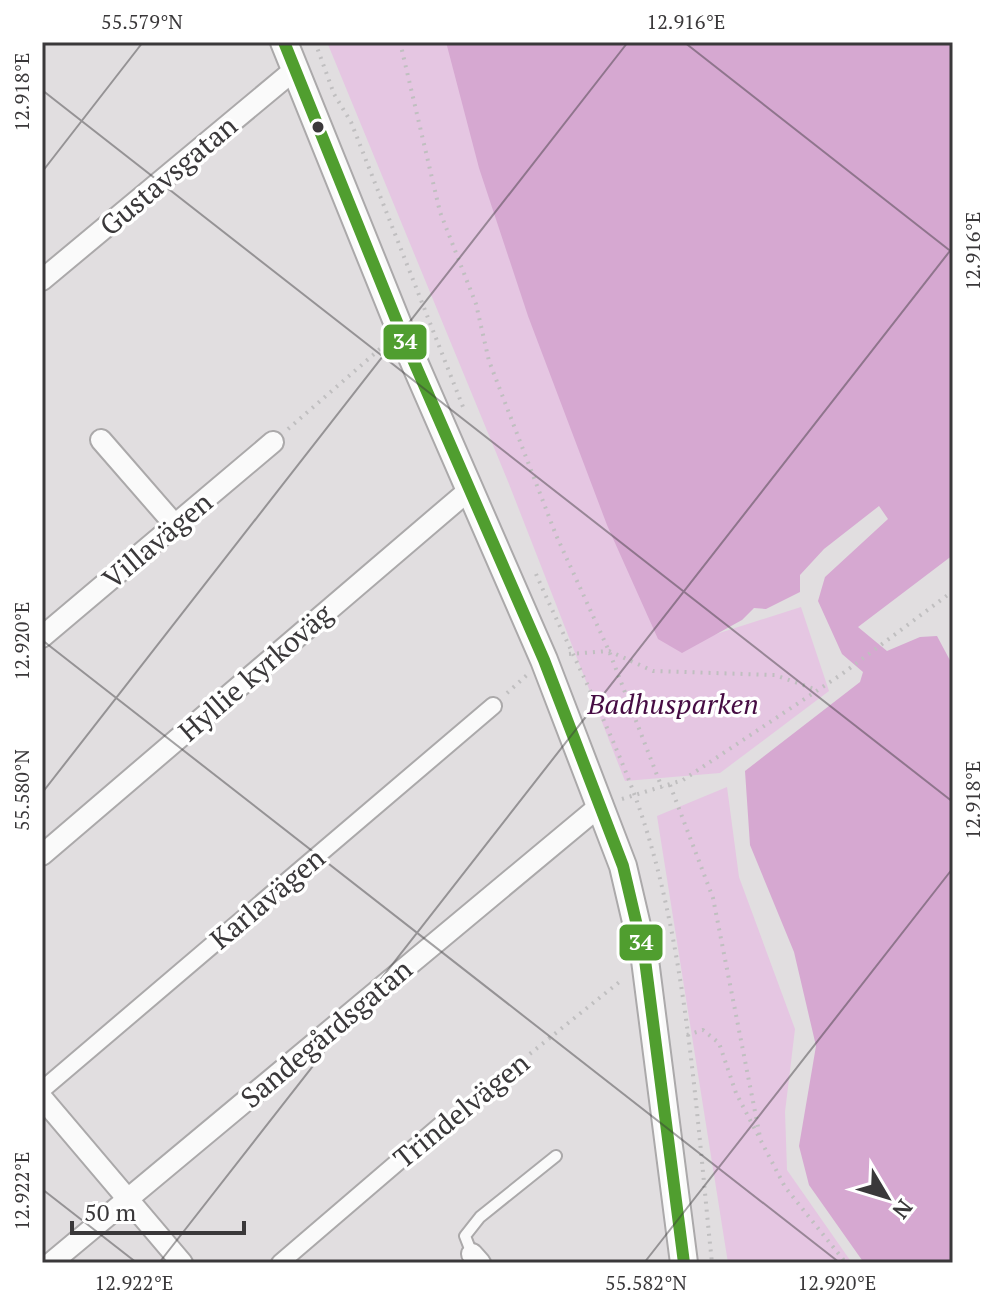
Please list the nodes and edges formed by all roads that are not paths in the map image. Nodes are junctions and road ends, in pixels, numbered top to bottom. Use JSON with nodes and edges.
{"nodes":[{"id":1,"x":284,"y":42,"type":"edge"},
{"id":2,"x":293,"y":71,"type":"junction"},
{"id":3,"x":42,"y":280,"type":"edge"},
{"id":4,"x":101,"y":440,"type":"dead end"},
{"id":5,"x":273,"y":442,"type":"road end"},
{"id":6,"x":469,"y":490,"type":"junction"},
{"id":7,"x":175,"y":525,"type":"junction"},
{"id":8,"x":42,"y":637,"type":"edge"},
{"id":9,"x":493,"y":706,"type":"dead end"},
{"id":10,"x":602,"y":804,"type":"junction"},
{"id":11,"x":42,"y":855,"type":"edge"},
{"id":12,"x":42,"y":1090,"type":"edge"},
{"id":13,"x":42,"y":1098,"type":"edge"},
{"id":14,"x":441,"y":1125,"type":"road end"},
{"id":15,"x":556,"y":1156,"type":"dead end"},
{"id":16,"x":127,"y":1199,"type":"junction"},
{"id":17,"x":476,"y":1259,"type":"edge"},
{"id":18,"x":51,"y":1263,"type":"edge"},
{"id":19,"x":182,"y":1263,"type":"edge"},
{"id":20,"x":280,"y":1263,"type":"edge"},
{"id":21,"x":684,"y":1263,"type":"edge"}],
"edges":[{"from":1,"to":2,"type":"street"},
{"from":2,"to":3,"type":"street","name":"Gustavsgatan"},
{"from":2,"to":6,"type":"street"},
{"from":4,"to":7,"type":"street"},
{"from":5,"to":7,"type":"street","name":"Villavägen"},
{"from":6,"to":10,"type":"street"},
{"from":6,"to":11,"type":"street","name":"Hyllie kyrkoväg"},
{"from":7,"to":8,"type":"street","name":"Villavägen"},
{"from":9,"to":12,"type":"street","name":"Karlavägen"},
{"from":10,"to":16,"type":"street","name":"Sandegårdsgatan"},
{"from":10,"to":21,"type":"street"},
{"from":13,"to":16,"type":"street"},
{"from":14,"to":20,"type":"street","name":"Trindelvägen"},
{"from":15,"to":17,"type":"lane"},
{"from":16,"to":18,"type":"street","name":"Sandegårdsgatan"},
{"from":16,"to":19,"type":"street"}]}
